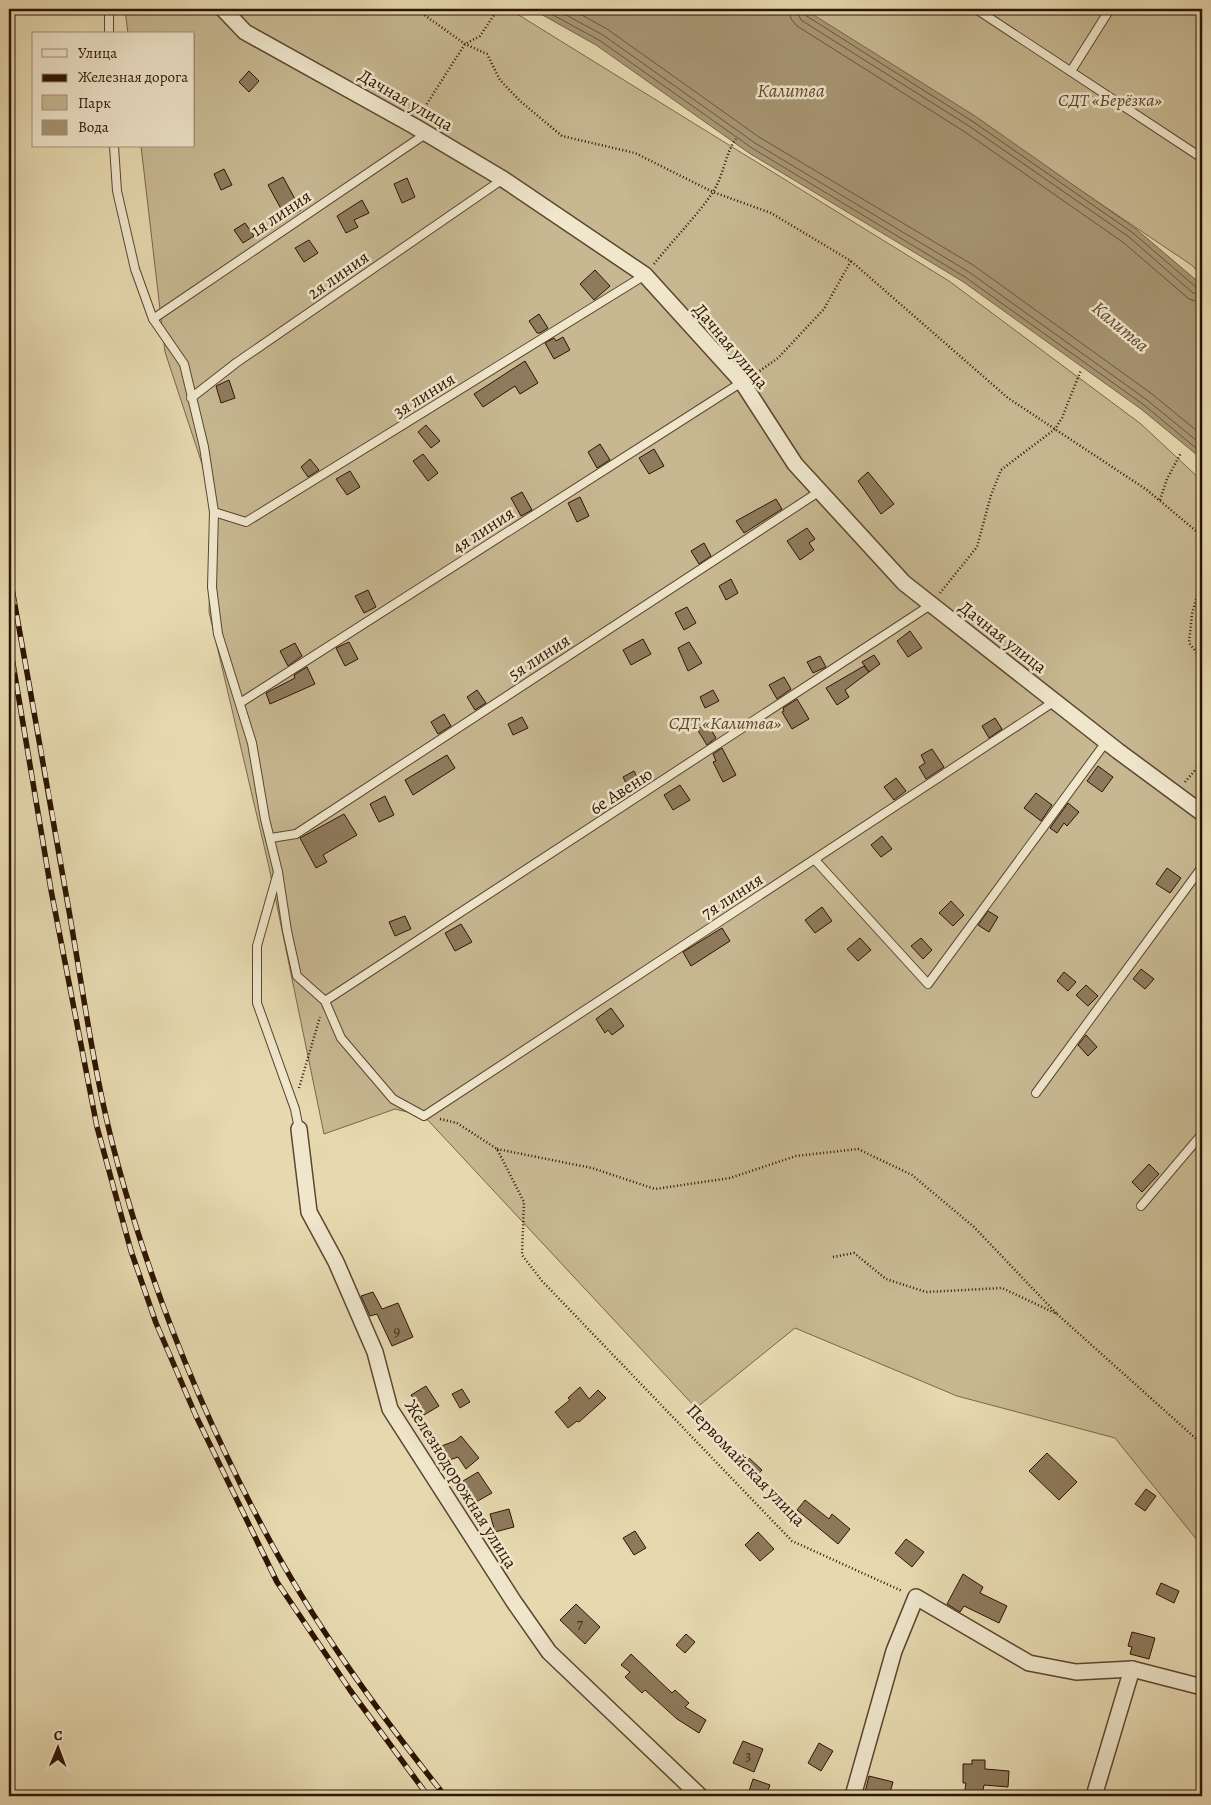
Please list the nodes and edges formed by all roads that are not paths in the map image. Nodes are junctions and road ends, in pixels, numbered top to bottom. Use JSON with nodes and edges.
{"nodes":[{"id":1,"x":109,"y":9,"type":"edge"},
{"id":2,"x":223,"y":9,"type":"edge"},
{"id":3,"x":976,"y":9,"type":"edge"},
{"id":4,"x":1110,"y":9,"type":"edge"},
{"id":5,"x":109,"y":32,"type":"edge"},
{"id":6,"x":1071,"y":71,"type":"junction"},
{"id":7,"x":420,"y":129,"type":"junction"},
{"id":8,"x":114,"y":148,"type":"edge"},
{"id":9,"x":1202,"y":158,"type":"edge"},
{"id":10,"x":504,"y":179,"type":"junction"},
{"id":11,"x":645,"y":275,"type":"junction"},
{"id":12,"x":153,"y":318,"type":"junction"},
{"id":13,"x":742,"y":382,"type":"junction"},
{"id":14,"x":190,"y":398,"type":"junction"},
{"id":15,"x":820,"y":491,"type":"junction"},
{"id":16,"x":214,"y":512,"type":"junction"},
{"id":17,"x":932,"y":604,"type":"junction"},
{"id":18,"x":1055,"y":701,"type":"junction"},
{"id":19,"x":240,"y":703,"type":"junction"},
{"id":20,"x":1106,"y":742,"type":"junction"},
{"id":21,"x":1202,"y":813,"type":"edge"},
{"id":22,"x":272,"y":838,"type":"junction"},
{"id":23,"x":815,"y":860,"type":"junction"},
{"id":24,"x":1202,"y":867,"type":"edge"},
{"id":25,"x":278,"y":872,"type":"junction"},
{"id":26,"x":325,"y":1001,"type":"junction"},
{"id":27,"x":1036,"y":1093,"type":"dead end"},
{"id":28,"x":299,"y":1129,"type":"joint"},
{"id":29,"x":1202,"y":1134,"type":"edge"},
{"id":30,"x":1141,"y":1206,"type":"dead end"},
{"id":31,"x":1132,"y":1669,"type":"junction"},
{"id":32,"x":1202,"y":1687,"type":"edge"},
{"id":33,"x":700,"y":1796,"type":"edge"},
{"id":34,"x":853,"y":1796,"type":"edge"},
{"id":35,"x":1094,"y":1796,"type":"edge"}],
"edges":[{"from":1,"to":5,"type":"lane"},
{"from":2,"to":7,"type":"street","name":"Дачная улица"},
{"from":3,"to":6,"type":"lane"},
{"from":4,"to":6,"type":"lane"},
{"from":6,"to":9,"type":"lane"},
{"from":7,"to":10,"type":"street","name":"Дачная улица"},
{"from":7,"to":12,"type":"lane","name":"1я линия"},
{"from":8,"to":12,"type":"lane"},
{"from":10,"to":11,"type":"street","name":"Дачная улица"},
{"from":10,"to":14,"type":"lane","name":"2я линия"},
{"from":11,"to":13,"type":"street","name":"Дачная улица"},
{"from":11,"to":16,"type":"lane","name":"3я линия"},
{"from":12,"to":14,"type":"lane"},
{"from":13,"to":15,"type":"street","name":"Дачная улица"},
{"from":13,"to":19,"type":"lane","name":"4я линия"},
{"from":14,"to":16,"type":"lane"},
{"from":15,"to":17,"type":"street","name":"Дачная улица"},
{"from":15,"to":22,"type":"lane","name":"5я линия"},
{"from":16,"to":19,"type":"lane"},
{"from":17,"to":18,"type":"street","name":"Дачная улица"},
{"from":17,"to":26,"type":"lane","name":"6е Авеню"},
{"from":18,"to":20,"type":"street","name":"Дачная улица"},
{"from":18,"to":23,"type":"lane","name":"7я линия"},
{"from":19,"to":22,"type":"lane"},
{"from":20,"to":21,"type":"street","name":"Дачная улица"},
{"from":20,"to":23,"type":"lane"},
{"from":22,"to":25,"type":"lane"},
{"from":23,"to":26,"type":"lane","name":"7я линия"},
{"from":24,"to":27,"type":"lane"},
{"from":25,"to":26,"type":"lane"},
{"from":25,"to":28,"type":"lane"},
{"from":28,"to":33,"type":"street","name":"Железнодорожная улица"},
{"from":29,"to":30,"type":"lane"},
{"from":31,"to":32,"type":"street"},
{"from":31,"to":34,"type":"street"},
{"from":31,"to":35,"type":"street"}]}
